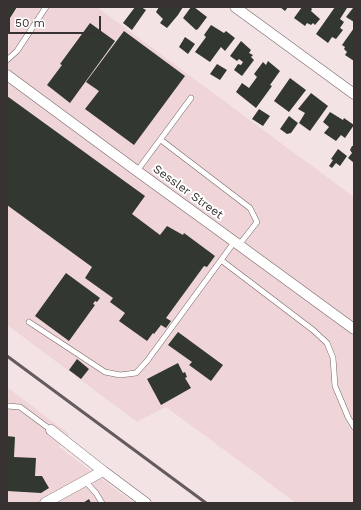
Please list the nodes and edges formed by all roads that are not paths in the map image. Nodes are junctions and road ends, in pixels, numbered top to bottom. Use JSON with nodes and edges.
{"nodes":[{"id":1,"x":46,"y":7,"type":"edge"},
{"id":2,"x":235,"y":7,"type":"edge"},
{"id":3,"x":7,"y":60,"type":"edge"},
{"id":4,"x":7,"y":75,"type":"edge"},
{"id":5,"x":354,"y":94,"type":"edge"},
{"id":6,"x":191,"y":98,"type":"dead end"},
{"id":7,"x":161,"y":140,"type":"junction"},
{"id":8,"x":137,"y":171,"type":"junction"},
{"id":9,"x":237,"y":243,"type":"junction"},
{"id":10,"x":221,"y":260,"type":"junction"},
{"id":11,"x":30,"y":322,"type":"dead end"},
{"id":12,"x":354,"y":329,"type":"edge"},
{"id":13,"x":7,"y":406,"type":"edge"},
{"id":14,"x":354,"y":427,"type":"edge"},
{"id":15,"x":51,"y":430,"type":"joint"},
{"id":16,"x":103,"y":471,"type":"junction"},
{"id":17,"x":85,"y":481,"type":"junction"},
{"id":18,"x":45,"y":503,"type":"edge"},
{"id":19,"x":102,"y":503,"type":"edge"},
{"id":20,"x":146,"y":503,"type":"edge"}],
"edges":[{"from":1,"to":3,"type":"lane"},
{"from":2,"to":5,"type":"street"},
{"from":4,"to":8,"type":"street","name":"Sessler Street"},
{"from":6,"to":7,"type":"lane"},
{"from":7,"to":8,"type":"lane"},
{"from":7,"to":9,"type":"lane"},
{"from":8,"to":9,"type":"street","name":"Sessler Street"},
{"from":9,"to":10,"type":"lane"},
{"from":9,"to":12,"type":"street","name":"Sessler Street"},
{"from":10,"to":11,"type":"lane"},
{"from":10,"to":14,"type":"lane"},
{"from":13,"to":15,"type":"lane"},
{"from":15,"to":16,"type":"street"},
{"from":16,"to":17,"type":"street"},
{"from":16,"to":20,"type":"street"},
{"from":17,"to":18,"type":"street"},
{"from":17,"to":19,"type":"lane"}]}
